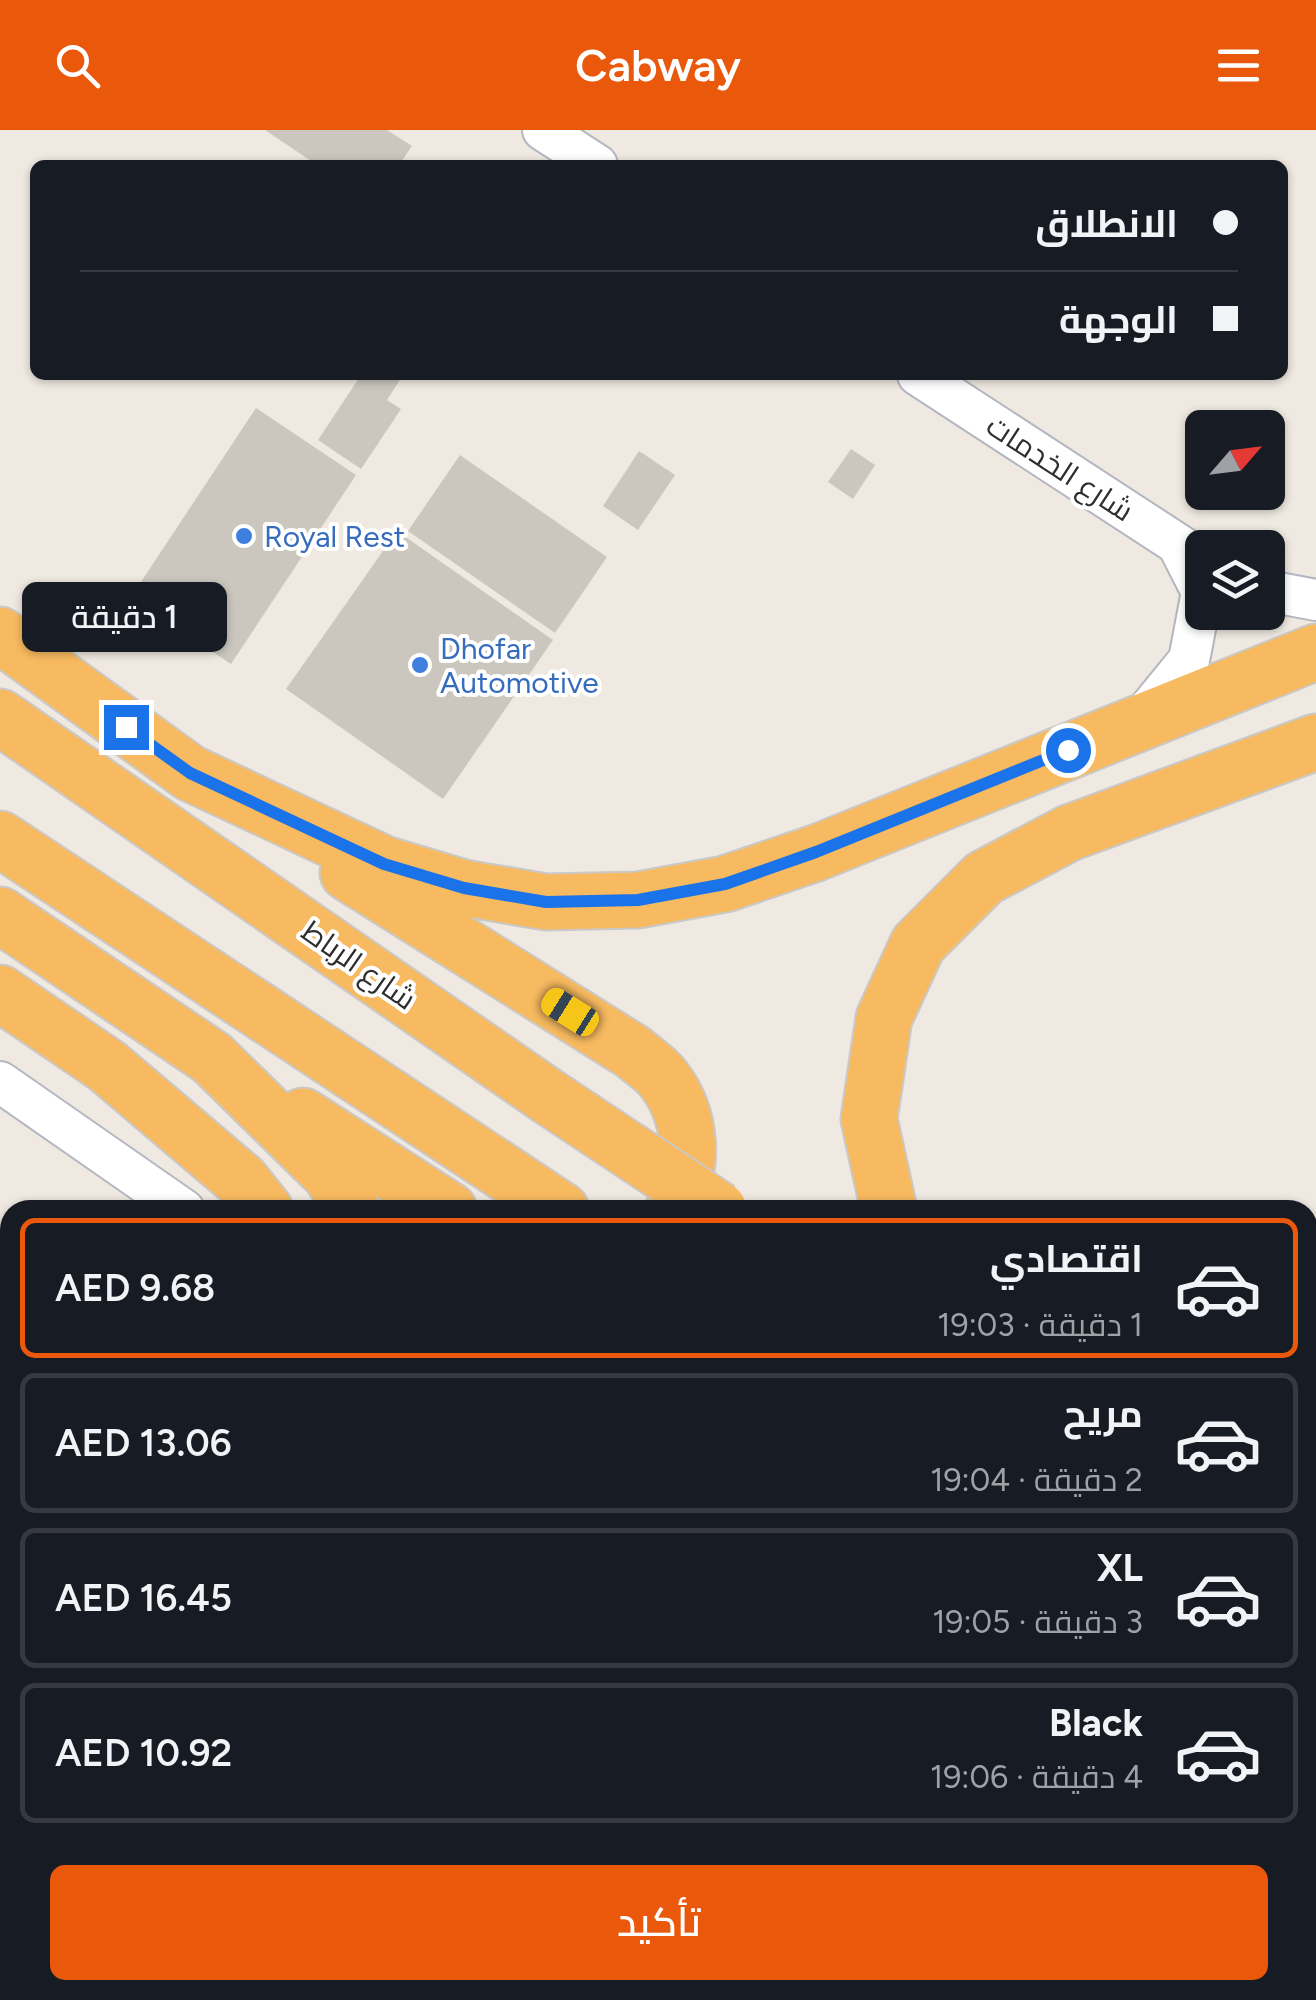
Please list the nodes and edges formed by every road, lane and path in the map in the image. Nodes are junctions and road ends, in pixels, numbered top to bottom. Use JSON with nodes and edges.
{"nodes":[{"id":1,"x":543,"y":130,"type":"edge"},
{"id":2,"x":589,"y":160,"type":"edge"},
{"id":3,"x":926,"y":380,"type":"edge"},
{"id":4,"x":1185,"y":550,"type":"edge"},
{"id":5,"x":1285,"y":594,"type":"edge"},
{"id":6,"x":1316,"y":600,"type":"edge"},
{"id":7,"x":1195,"y":630,"type":"edge"},
{"id":8,"x":0,"y":635,"type":"edge"},
{"id":9,"x":1316,"y":652,"type":"edge"},
{"id":10,"x":0,"y":717,"type":"edge"},
{"id":11,"x":1140,"y":720,"type":"junction"},
{"id":12,"x":1316,"y":742,"type":"edge"},
{"id":13,"x":190,"y":773,"type":"junction"},
{"id":14,"x":0,"y":839,"type":"edge"},
{"id":15,"x":0,"y":916,"type":"edge"},
{"id":16,"x":0,"y":993,"type":"edge"},
{"id":17,"x":212,"y":1058,"type":"junction"},
{"id":18,"x":0,"y":1082,"type":"edge"},
{"id":19,"x":170,"y":1200,"type":"edge"},
{"id":20,"x":257,"y":1200,"type":"edge"},
{"id":21,"x":346,"y":1200,"type":"edge"},
{"id":22,"x":433,"y":1200,"type":"edge"},
{"id":23,"x":547,"y":1200,"type":"edge"},
{"id":24,"x":678,"y":1200,"type":"edge"},
{"id":25,"x":705,"y":1200,"type":"edge"},
{"id":26,"x":886,"y":1200,"type":"edge"}],
"edges":[{"from":1,"to":2,"type":"street"},
{"from":3,"to":4,"type":"street","name":"شارع الخدمات"},
{"from":5,"to":6,"type":"street"},
{"from":7,"to":11,"type":"street"},
{"from":8,"to":13,"type":"highway"},
{"from":9,"to":11,"type":"highway"},
{"from":10,"to":25,"type":"highway","name":"شارع الرباط","bridge":true},
{"from":11,"to":13,"type":"highway"},
{"from":12,"to":26,"type":"highway"},
{"from":13,"to":24,"type":"highway"},
{"from":14,"to":23,"type":"highway"},
{"from":15,"to":17,"type":"highway"},
{"from":16,"to":20,"type":"highway"},
{"from":17,"to":21,"type":"highway"},
{"from":17,"to":22,"type":"highway"},
{"from":18,"to":19,"type":"street"}]}
